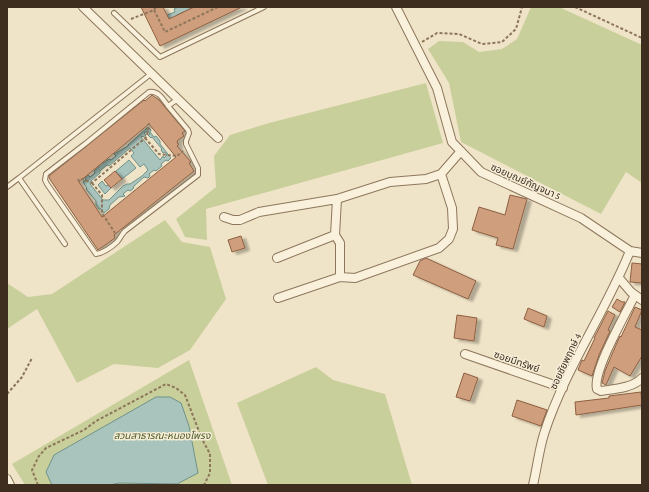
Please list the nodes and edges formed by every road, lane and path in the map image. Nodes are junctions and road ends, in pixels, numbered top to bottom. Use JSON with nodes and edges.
{"nodes":[{"id":1,"x":83,"y":7,"type":"edge"},
{"id":2,"x":218,"y":7,"type":"edge"},
{"id":3,"x":264,"y":7,"type":"edge"},
{"id":4,"x":396,"y":7,"type":"edge"},
{"id":5,"x":522,"y":7,"type":"edge"},
{"id":6,"x":575,"y":7,"type":"edge"},
{"id":7,"x":155,"y":8,"type":"edge"},
{"id":8,"x":114,"y":13,"type":"dead end"},
{"id":9,"x":125,"y":24,"type":"junction"},
{"id":10,"x":642,"y":38,"type":"edge"},
{"id":11,"x":417,"y":46,"type":"junction"},
{"id":12,"x":152,"y":73,"type":"junction"},
{"id":13,"x":178,"y":98,"type":"junction"},
{"id":14,"x":168,"y":106,"type":"junction"},
{"id":15,"x":148,"y":124,"type":"dead end"},
{"id":16,"x":218,"y":138,"type":"dead end"},
{"id":17,"x":145,"y":139,"type":"junction"},
{"id":18,"x":187,"y":145,"type":"junction"},
{"id":19,"x":461,"y":152,"type":"junction"},
{"id":20,"x":441,"y":174,"type":"junction"},
{"id":21,"x":19,"y":178,"type":"junction"},
{"id":22,"x":78,"y":179,"type":"dead end"},
{"id":23,"x":92,"y":183,"type":"junction"},
{"id":24,"x":7,"y":186,"type":"edge"},
{"id":25,"x":337,"y":199,"type":"junction"},
{"id":26,"x":224,"y":217,"type":"dead end"},
{"id":27,"x":335,"y":235,"type":"junction"},
{"id":28,"x":119,"y":239,"type":"junction"},
{"id":29,"x":65,"y":244,"type":"dead end"},
{"id":30,"x":630,"y":251,"type":"junction"},
{"id":31,"x":642,"y":253,"type":"edge"},
{"id":32,"x":277,"y":258,"type":"dead end"},
{"id":33,"x":340,"y":277,"type":"junction"},
{"id":34,"x":619,"y":278,"type":"junction"},
{"id":35,"x":635,"y":295,"type":"junction"},
{"id":36,"x":278,"y":298,"type":"dead end"},
{"id":37,"x":642,"y":300,"type":"edge"},
{"id":38,"x":465,"y":354,"type":"dead end"},
{"id":39,"x":32,"y":358,"type":"dead end"},
{"id":40,"x":642,"y":378,"type":"edge"},
{"id":41,"x":563,"y":388,"type":"junction"},
{"id":42,"x":7,"y":394,"type":"edge"},
{"id":43,"x":7,"y":479,"type":"edge"},
{"id":44,"x":10,"y":485,"type":"edge"},
{"id":45,"x":38,"y":485,"type":"edge"},
{"id":46,"x":204,"y":485,"type":"edge"},
{"id":47,"x":533,"y":485,"type":"edge"}],
"edges":[{"from":1,"to":12,"type":"street"},
{"from":2,"to":7,"type":"path"},
{"from":3,"to":9,"type":"lane"},
{"from":4,"to":11,"type":"street","name":"ซอยบุณย์กัญจนา 5"},
{"from":5,"to":11,"type":"path"},
{"from":6,"to":10,"type":"path"},
{"from":7,"to":9,"type":"path"},
{"from":8,"to":9,"type":"lane"},
{"from":11,"to":19,"type":"street","name":"ซอยบุณย์กัญจนา 5"},
{"from":12,"to":13,"type":"street"},
{"from":12,"to":21,"type":"lane"},
{"from":13,"to":14,"type":"lane"},
{"from":13,"to":16,"type":"street"},
{"from":14,"to":18,"type":"lane"},
{"from":14,"to":28,"type":"lane"},
{"from":15,"to":17,"type":"path"},
{"from":17,"to":18,"type":"path"},
{"from":17,"to":23,"type":"path"},
{"from":18,"to":28,"type":"lane"},
{"from":19,"to":20,"type":"street"},
{"from":19,"to":30,"type":"street","name":"ซอยบุณย์กัญจนา 5"},
{"from":20,"to":25,"type":"street"},
{"from":20,"to":33,"type":"street"},
{"from":21,"to":24,"type":"lane"},
{"from":21,"to":29,"type":"lane"},
{"from":22,"to":23,"type":"path"},
{"from":23,"to":28,"type":"path"},
{"from":25,"to":26,"type":"street"},
{"from":25,"to":27,"type":"street"},
{"from":27,"to":32,"type":"street"},
{"from":27,"to":33,"type":"street"},
{"from":30,"to":31,"type":"street","name":"ซอยบุณย์กัญจนา 5"},
{"from":30,"to":34,"type":"street","name":"ซอยชัยพฤกษ์ 4"},
{"from":33,"to":36,"type":"street"},
{"from":34,"to":35,"type":"street"},
{"from":34,"to":41,"type":"street","name":"ซอยชัยพฤกษ์ 4"},
{"from":35,"to":37,"type":"street"},
{"from":35,"to":40,"type":"street"},
{"from":38,"to":41,"type":"street","name":"ซอยมีทรัพย์"},
{"from":39,"to":42,"type":"path"},
{"from":41,"to":47,"type":"street","name":"ซอยชัยพฤกษ์ 4"},
{"from":43,"to":44,"type":"street"},
{"from":45,"to":46,"type":"path"}]}
